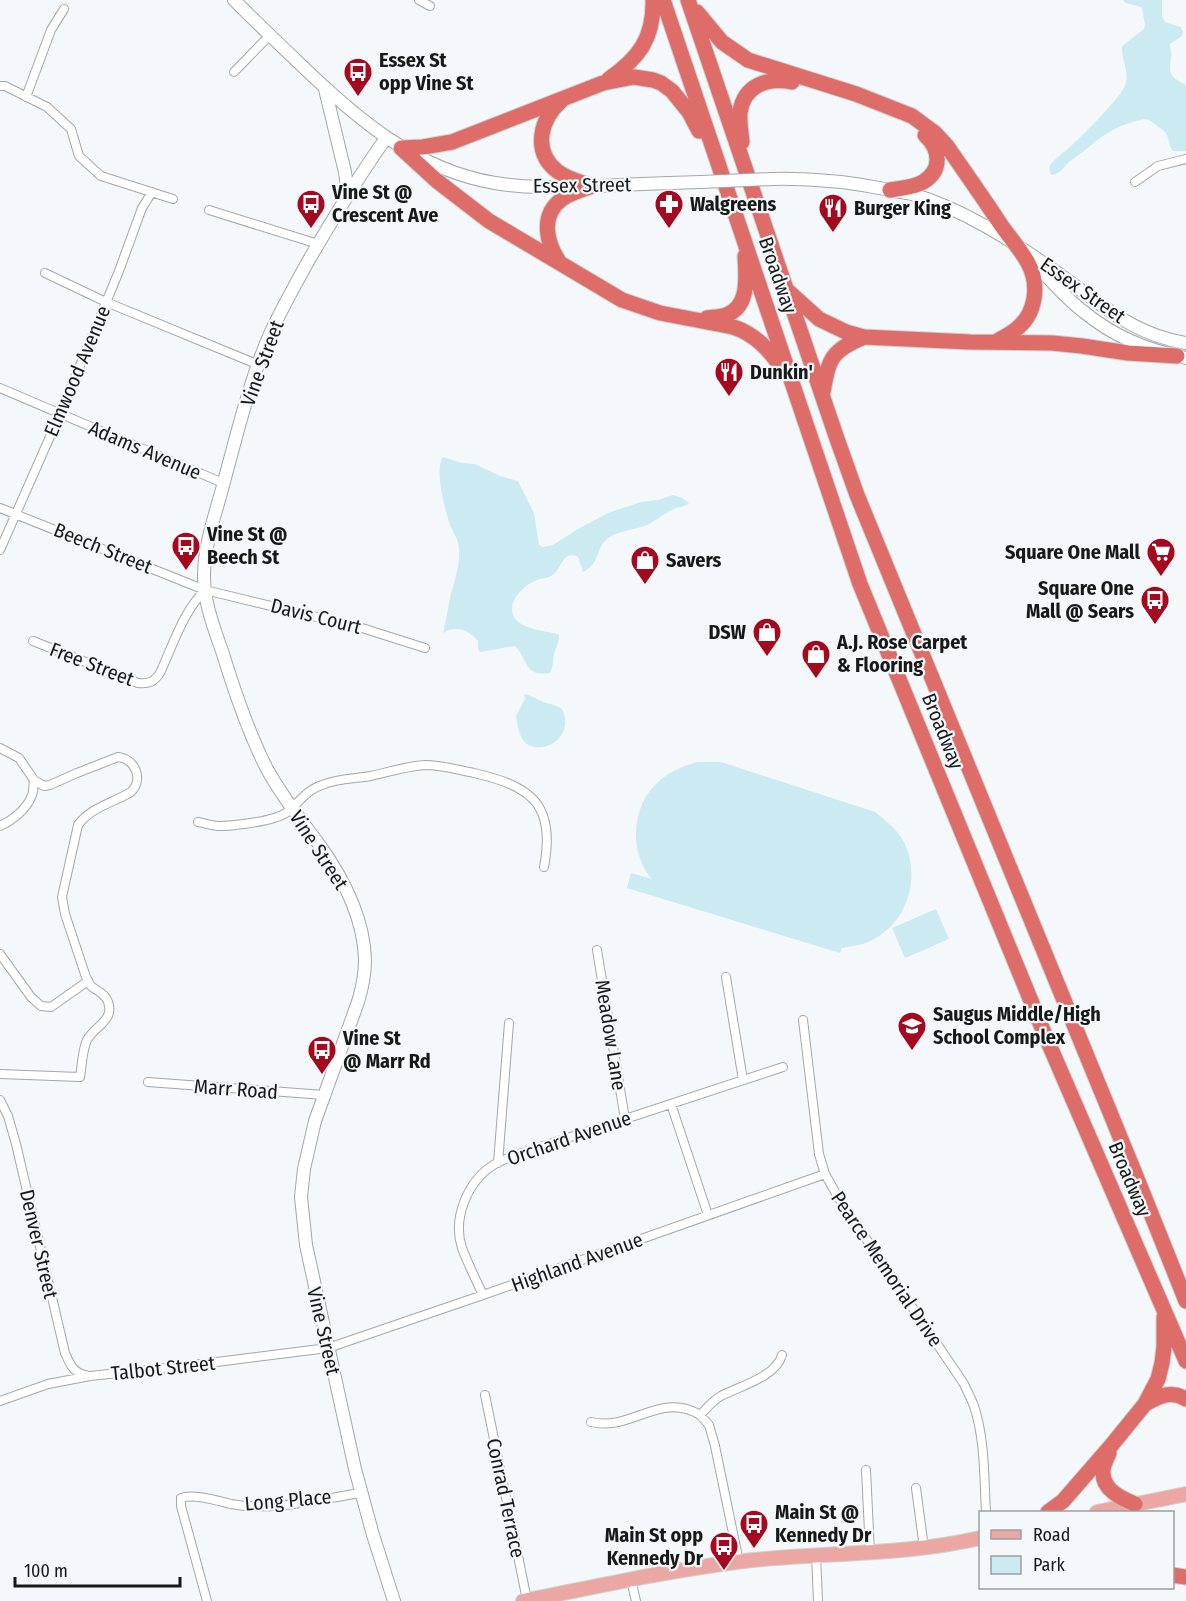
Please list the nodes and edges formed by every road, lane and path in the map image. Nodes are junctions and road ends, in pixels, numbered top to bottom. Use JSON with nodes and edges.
{"nodes":[{"id":1,"x":234,"y":0,"type":"edge"},
{"id":2,"x":419,"y":0,"type":"edge"},
{"id":3,"x":653,"y":0,"type":"edge"},
{"id":4,"x":663,"y":0,"type":"edge"},
{"id":5,"x":688,"y":0,"type":"edge"},
{"id":6,"x":430,"y":6,"type":"dead end"},
{"id":7,"x":64,"y":9,"type":"dead end"},
{"id":8,"x":270,"y":35,"type":"junction"},
{"id":9,"x":234,"y":72,"type":"dead end"},
{"id":10,"x":603,"y":82,"type":"junction"},
{"id":11,"x":0,"y":86,"type":"edge"},
{"id":12,"x":325,"y":89,"type":"junction"},
{"id":13,"x":26,"y":97,"type":"junction"},
{"id":14,"x":564,"y":99,"type":"junction"},
{"id":15,"x":386,"y":138,"type":"junction"},
{"id":16,"x":401,"y":148,"type":"junction"},
{"id":17,"x":1186,"y":159,"type":"edge"},
{"id":18,"x":745,"y":168,"type":"junction"},
{"id":19,"x":721,"y":172,"type":"junction"},
{"id":20,"x":1135,"y":182,"type":"dead end"},
{"id":21,"x":592,"y":186,"type":"junction"},
{"id":22,"x":890,"y":190,"type":"junction"},
{"id":23,"x":152,"y":192,"type":"junction"},
{"id":24,"x":348,"y":195,"type":"junction"},
{"id":25,"x":173,"y":199,"type":"dead end"},
{"id":26,"x":209,"y":210,"type":"dead end"},
{"id":27,"x":743,"y":235,"type":"junction"},
{"id":28,"x":318,"y":244,"type":"junction"},
{"id":29,"x":1016,"y":244,"type":"junction"},
{"id":30,"x":560,"y":263,"type":"junction"},
{"id":31,"x":45,"y":273,"type":"dead end"},
{"id":32,"x":786,"y":290,"type":"junction"},
{"id":33,"x":106,"y":302,"type":"junction"},
{"id":34,"x":698,"y":320,"type":"junction"},
{"id":35,"x":864,"y":337,"type":"junction"},
{"id":36,"x":995,"y":342,"type":"junction"},
{"id":37,"x":1186,"y":343,"type":"edge"},
{"id":38,"x":1181,"y":357,"type":"edge"},
{"id":39,"x":259,"y":365,"type":"junction"},
{"id":40,"x":793,"y":383,"type":"junction"},
{"id":41,"x":0,"y":388,"type":"edge"},
{"id":42,"x":822,"y":396,"type":"junction"},
{"id":43,"x":60,"y":414,"type":"junction"},
{"id":44,"x":224,"y":483,"type":"junction"},
{"id":45,"x":0,"y":508,"type":"edge"},
{"id":46,"x":15,"y":513,"type":"junction"},
{"id":47,"x":0,"y":550,"type":"edge"},
{"id":48,"x":205,"y":590,"type":"junction"},
{"id":49,"x":33,"y":641,"type":"dead end"},
{"id":50,"x":425,"y":648,"type":"dead end"},
{"id":51,"x":0,"y":748,"type":"edge"},
{"id":52,"x":34,"y":780,"type":"junction"},
{"id":53,"x":293,"y":809,"type":"junction"},
{"id":54,"x":198,"y":822,"type":"dead end"},
{"id":55,"x":0,"y":826,"type":"edge"},
{"id":56,"x":544,"y":867,"type":"dead end"},
{"id":57,"x":597,"y":950,"type":"dead end"},
{"id":58,"x":0,"y":954,"type":"edge"},
{"id":59,"x":726,"y":977,"type":"dead end"},
{"id":60,"x":88,"y":981,"type":"junction"},
{"id":61,"x":803,"y":1020,"type":"dead end"},
{"id":62,"x":509,"y":1023,"type":"dead end"},
{"id":63,"x":783,"y":1067,"type":"dead end"},
{"id":64,"x":0,"y":1074,"type":"edge"},
{"id":65,"x":742,"y":1080,"type":"junction"},
{"id":66,"x":147,"y":1082,"type":"dead end"},
{"id":67,"x":324,"y":1095,"type":"junction"},
{"id":68,"x":0,"y":1100,"type":"edge"},
{"id":69,"x":671,"y":1104,"type":"junction"},
{"id":70,"x":625,"y":1119,"type":"junction"},
{"id":71,"x":498,"y":1163,"type":"junction"},
{"id":72,"x":825,"y":1174,"type":"junction"},
{"id":73,"x":708,"y":1215,"type":"junction"},
{"id":74,"x":483,"y":1295,"type":"junction"},
{"id":75,"x":1185,"y":1297,"type":"edge"},
{"id":76,"x":1164,"y":1309,"type":"junction"},
{"id":77,"x":328,"y":1348,"type":"junction"},
{"id":78,"x":782,"y":1355,"type":"dead end"},
{"id":79,"x":1186,"y":1361,"type":"edge"},
{"id":80,"x":90,"y":1376,"type":"junction"},
{"id":81,"x":485,"y":1395,"type":"dead end"},
{"id":82,"x":1186,"y":1399,"type":"edge"},
{"id":83,"x":0,"y":1401,"type":"edge"},
{"id":84,"x":1145,"y":1404,"type":"junction"},
{"id":85,"x":700,"y":1415,"type":"junction"},
{"id":86,"x":591,"y":1422,"type":"dead end"},
{"id":87,"x":1110,"y":1447,"type":"junction"},
{"id":88,"x":866,"y":1470,"type":"dead end"},
{"id":89,"x":916,"y":1488,"type":"dead end"},
{"id":90,"x":361,"y":1492,"type":"junction"},
{"id":91,"x":1186,"y":1494,"type":"edge"},
{"id":92,"x":1135,"y":1504,"type":"junction"},
{"id":93,"x":986,"y":1511,"type":"edge"},
{"id":94,"x":1049,"y":1511,"type":"edge"},
{"id":95,"x":1102,"y":1511,"type":"edge"},
{"id":96,"x":1122,"y":1511,"type":"edge"},
{"id":97,"x":979,"y":1538,"type":"edge"},
{"id":98,"x":924,"y":1548,"type":"junction"},
{"id":99,"x":870,"y":1552,"type":"junction"},
{"id":100,"x":816,"y":1555,"type":"junction"},
{"id":101,"x":739,"y":1562,"type":"junction"},
{"id":102,"x":631,"y":1580,"type":"junction"},
{"id":103,"x":525,"y":1600,"type":"edge"},
{"id":104,"x":207,"y":1601,"type":"edge"},
{"id":105,"x":394,"y":1601,"type":"edge"},
{"id":106,"x":636,"y":1601,"type":"edge"},
{"id":107,"x":818,"y":1601,"type":"edge"}],
"edges":[{"from":1,"to":8,"type":"street","name":"Essex Street"},
{"from":2,"to":6,"type":"street"},
{"from":3,"to":10,"type":"highway"},
{"from":4,"to":19,"type":"highway","name":"Broadway"},
{"from":5,"to":18,"type":"highway","name":"Broadway"},
{"from":5,"to":29,"type":"highway"},
{"from":7,"to":13,"type":"street"},
{"from":8,"to":9,"type":"street"},
{"from":8,"to":12,"type":"street","name":"Essex Street"},
{"from":10,"to":14,"type":"highway"},
{"from":10,"to":19,"type":"highway"},
{"from":11,"to":13,"type":"street"},
{"from":12,"to":15,"type":"street","name":"Essex Street"},
{"from":12,"to":24,"type":"street"},
{"from":13,"to":23,"type":"street"},
{"from":14,"to":16,"type":"highway"},
{"from":14,"to":21,"type":"highway"},
{"from":15,"to":16,"type":"street","name":"Essex Street"},
{"from":15,"to":24,"type":"street","name":"Vine Street"},
{"from":16,"to":21,"type":"street","name":"Essex Street"},
{"from":16,"to":30,"type":"highway"},
{"from":17,"to":20,"type":"street"},
{"from":18,"to":22,"type":"highway"},
{"from":18,"to":32,"type":"highway","name":"Broadway"},
{"from":19,"to":27,"type":"highway","name":"Broadway"},
{"from":21,"to":22,"type":"street","name":"Essex Street","bridge":true},
{"from":21,"to":30,"type":"highway"},
{"from":22,"to":29,"type":"street","name":"Essex Street"},
{"from":23,"to":25,"type":"street"},
{"from":23,"to":33,"type":"street","name":"Elmwood Avenue"},
{"from":24,"to":28,"type":"street","name":"Vine Street"},
{"from":26,"to":28,"type":"street"},
{"from":27,"to":34,"type":"highway"},
{"from":27,"to":40,"type":"highway","name":"Broadway"},
{"from":28,"to":39,"type":"street","name":"Vine Street"},
{"from":29,"to":36,"type":"highway"},
{"from":29,"to":37,"type":"street","name":"Essex Street"},
{"from":29,"to":38,"type":"street","name":"Essex Street"},
{"from":30,"to":34,"type":"highway"},
{"from":31,"to":33,"type":"street"},
{"from":32,"to":35,"type":"highway"},
{"from":32,"to":42,"type":"highway","name":"Broadway"},
{"from":33,"to":39,"type":"street"},
{"from":33,"to":43,"type":"street","name":"Elmwood Avenue"},
{"from":34,"to":40,"type":"highway"},
{"from":35,"to":36,"type":"highway"},
{"from":35,"to":42,"type":"highway"},
{"from":36,"to":38,"type":"highway"},
{"from":39,"to":44,"type":"street","name":"Vine Street"},
{"from":40,"to":76,"type":"highway","name":"Broadway"},
{"from":41,"to":43,"type":"street","name":"Adams Avenue"},
{"from":42,"to":75,"type":"highway","name":"Broadway"},
{"from":43,"to":44,"type":"street","name":"Adams Avenue"},
{"from":43,"to":46,"type":"street","name":"Elmwood Avenue"},
{"from":44,"to":48,"type":"street","name":"Vine Street"},
{"from":45,"to":46,"type":"street","name":"Beech Street"},
{"from":46,"to":47,"type":"street","name":"Elmwood Avenue"},
{"from":46,"to":48,"type":"street","name":"Beech Street"},
{"from":48,"to":49,"type":"street","name":"Free Street"},
{"from":48,"to":50,"type":"street","name":"Davis Court"},
{"from":48,"to":53,"type":"street","name":"Vine Street"},
{"from":51,"to":52,"type":"street"},
{"from":52,"to":55,"type":"street"},
{"from":52,"to":60,"type":"street"},
{"from":53,"to":54,"type":"street"},
{"from":53,"to":56,"type":"street"},
{"from":53,"to":67,"type":"street","name":"Vine Street"},
{"from":57,"to":70,"type":"street","name":"Meadow Lane"},
{"from":58,"to":60,"type":"street"},
{"from":59,"to":65,"type":"street"},
{"from":60,"to":64,"type":"street"},
{"from":61,"to":72,"type":"street","name":"Pearce Memorial Drive"},
{"from":62,"to":71,"type":"street"},
{"from":63,"to":65,"type":"street","name":"Orchard Avenue"},
{"from":65,"to":69,"type":"street","name":"Orchard Avenue"},
{"from":66,"to":67,"type":"street","name":"Marr Road"},
{"from":67,"to":77,"type":"street","name":"Vine Street"},
{"from":68,"to":80,"type":"street","name":"Denver Street"},
{"from":69,"to":70,"type":"street","name":"Orchard Avenue"},
{"from":69,"to":73,"type":"street"},
{"from":70,"to":71,"type":"street","name":"Orchard Avenue"},
{"from":71,"to":74,"type":"street","name":"Orchard Avenue"},
{"from":72,"to":73,"type":"street","name":"Highland Avenue"},
{"from":72,"to":93,"type":"street","name":"Pearce Memorial Drive"},
{"from":73,"to":74,"type":"street","name":"Highland Avenue"},
{"from":74,"to":77,"type":"street","name":"Highland Avenue"},
{"from":76,"to":79,"type":"highway","name":"Broadway"},
{"from":76,"to":84,"type":"highway"},
{"from":77,"to":80,"type":"street","name":"Talbot Street"},
{"from":77,"to":90,"type":"street","name":"Vine Street"},
{"from":78,"to":85,"type":"street"},
{"from":80,"to":83,"type":"street","name":"Talbot Street"},
{"from":81,"to":103,"type":"street","name":"Conrad Terrace"},
{"from":82,"to":84,"type":"highway"},
{"from":84,"to":87,"type":"highway"},
{"from":85,"to":86,"type":"street"},
{"from":85,"to":101,"type":"street"},
{"from":87,"to":92,"type":"highway"},
{"from":87,"to":94,"type":"highway"},
{"from":88,"to":99,"type":"street"},
{"from":89,"to":98,"type":"street"},
{"from":90,"to":104,"type":"street","name":"Long Place"},
{"from":90,"to":105,"type":"street","name":"Vine Street"},
{"from":91,"to":92,"type":"main road"},
{"from":92,"to":95,"type":"main road"},
{"from":92,"to":96,"type":"highway"},
{"from":97,"to":98,"type":"main road"},
{"from":98,"to":99,"type":"main road"},
{"from":99,"to":100,"type":"main road"},
{"from":100,"to":101,"type":"main road"},
{"from":100,"to":107,"type":"street"},
{"from":101,"to":102,"type":"main road"},
{"from":102,"to":103,"type":"main road"},
{"from":102,"to":106,"type":"street"}]}
